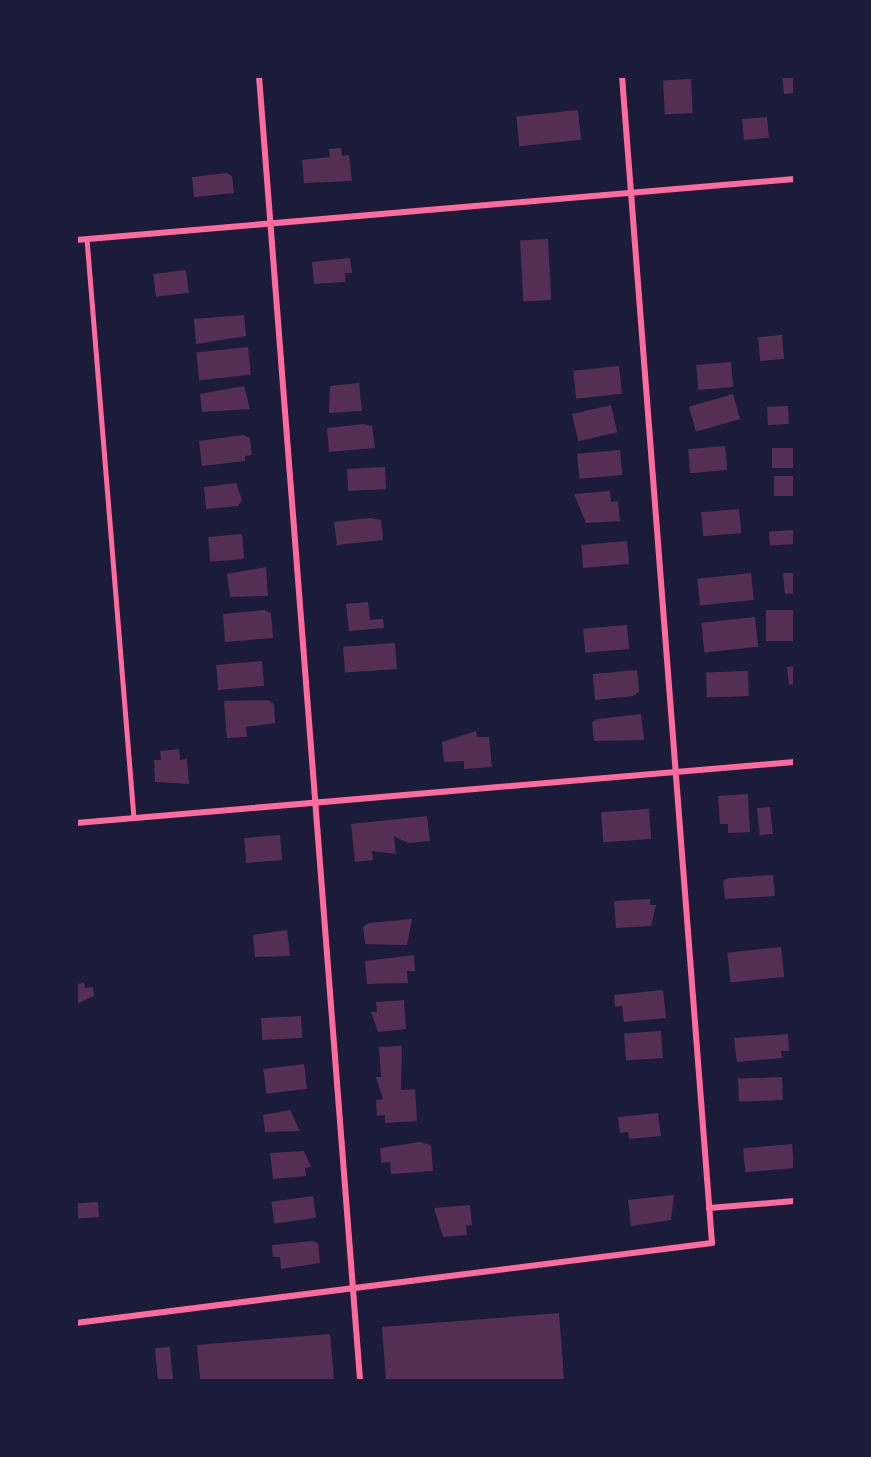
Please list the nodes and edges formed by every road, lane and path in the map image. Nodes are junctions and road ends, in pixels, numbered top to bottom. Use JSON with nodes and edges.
{"nodes":[{"id":1,"x":259,"y":76,"type":"edge"},
{"id":2,"x":622,"y":76,"type":"edge"},
{"id":3,"x":795,"y":179,"type":"edge"},
{"id":4,"x":631,"y":193,"type":"junction"},
{"id":5,"x":271,"y":223,"type":"junction"},
{"id":6,"x":87,"y":239,"type":"junction"},
{"id":7,"x":76,"y":240,"type":"edge"},
{"id":8,"x":795,"y":762,"type":"edge"},
{"id":9,"x":676,"y":770,"type":"junction"},
{"id":10,"x":314,"y":802,"type":"junction"},
{"id":11,"x":134,"y":818,"type":"junction"},
{"id":12,"x":76,"y":823,"type":"edge"},
{"id":13,"x":795,"y":1201,"type":"edge"},
{"id":14,"x":709,"y":1208,"type":"junction"},
{"id":15,"x":352,"y":1288,"type":"junction"},
{"id":16,"x":76,"y":1323,"type":"edge"},
{"id":17,"x":360,"y":1380,"type":"edge"}],
"edges":[{"from":1,"to":5,"type":"street"},
{"from":2,"to":4,"type":"street"},
{"from":3,"to":4,"type":"street"},
{"from":4,"to":5,"type":"street"},
{"from":4,"to":9,"type":"street"},
{"from":5,"to":6,"type":"street"},
{"from":5,"to":10,"type":"street"},
{"from":6,"to":7,"type":"street"},
{"from":6,"to":11,"type":"lane"},
{"from":8,"to":9,"type":"street"},
{"from":9,"to":10,"type":"street"},
{"from":9,"to":14,"type":"street"},
{"from":10,"to":11,"type":"street"},
{"from":10,"to":15,"type":"street"},
{"from":11,"to":12,"type":"street"},
{"from":13,"to":14,"type":"street"},
{"from":14,"to":15,"type":"street"},
{"from":15,"to":16,"type":"street"},
{"from":15,"to":17,"type":"street"}]}
